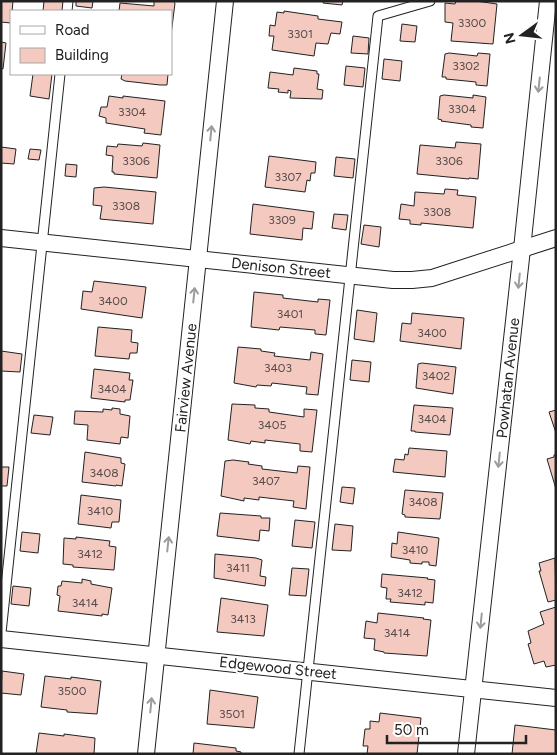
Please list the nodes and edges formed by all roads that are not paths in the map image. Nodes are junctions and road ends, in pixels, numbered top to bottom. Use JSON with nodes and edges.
{"nodes":[{"id":1,"x":225,"y":1,"type":"edge"},
{"id":2,"x":430,"y":1,"type":"edge"},
{"id":3,"x":548,"y":1,"type":"edge"},
{"id":4,"x":60,"y":75,"type":"edge"},
{"id":5,"x":1,"y":238,"type":"edge"},
{"id":6,"x":556,"y":238,"type":"edge"},
{"id":7,"x":42,"y":243,"type":"junction"},
{"id":8,"x":522,"y":249,"type":"junction"},
{"id":9,"x":198,"y":259,"type":"junction"},
{"id":10,"x":350,"y":275,"type":"junction"},
{"id":11,"x":1,"y":633,"type":"edge"},
{"id":12,"x":1,"y":639,"type":"edge"},
{"id":13,"x":157,"y":655,"type":"junction"},
{"id":14,"x":308,"y":671,"type":"junction"},
{"id":15,"x":473,"y":689,"type":"junction"},
{"id":16,"x":556,"y":698,"type":"edge"},
{"id":17,"x":146,"y":754,"type":"edge"},
{"id":18,"x":300,"y":754,"type":"edge"},
{"id":19,"x":466,"y":754,"type":"edge"}],
"edges":[{"from":9,"to":1,"type":"street","name":"Fairview Avenue","one_way":true},
{"from":2,"to":10,"type":"lane"},
{"from":3,"to":8,"type":"street","name":"Powhatan Avenue","one_way":true},
{"from":4,"to":7,"type":"lane"},
{"from":5,"to":7,"type":"street","name":"Denison Street"},
{"from":6,"to":8,"type":"street","name":"Denison Street"},
{"from":7,"to":9,"type":"street","name":"Denison Street"},
{"from":7,"to":11,"type":"lane"},
{"from":8,"to":10,"type":"street","name":"Denison Street"},
{"from":8,"to":15,"type":"street","name":"Powhatan Avenue","one_way":true},
{"from":9,"to":10,"type":"street","name":"Denison Street"},
{"from":13,"to":9,"type":"street","name":"Fairview Avenue","one_way":true},
{"from":10,"to":14,"type":"lane"},
{"from":12,"to":13,"type":"street","name":"Edgewood Street"},
{"from":13,"to":14,"type":"street","name":"Edgewood Street"},
{"from":17,"to":13,"type":"street","name":"Fairview Avenue","one_way":true},
{"from":14,"to":15,"type":"street","name":"Edgewood Street"},
{"from":14,"to":18,"type":"lane"},
{"from":15,"to":16,"type":"street","name":"Edgewood Street"},
{"from":15,"to":19,"type":"street","name":"Powhatan Avenue"}]}
